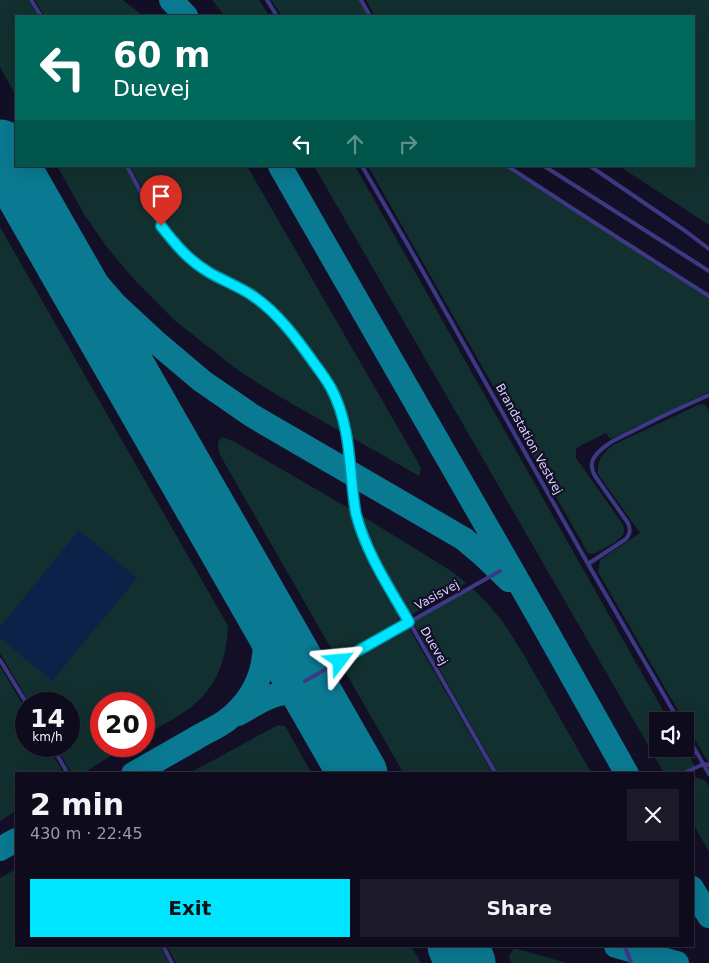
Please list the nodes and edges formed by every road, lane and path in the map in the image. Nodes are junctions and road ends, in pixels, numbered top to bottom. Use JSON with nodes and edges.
{"nodes":[{"id":1,"x":31,"y":0,"type":"edge"},
{"id":2,"x":267,"y":0,"type":"edge"},
{"id":3,"x":361,"y":0,"type":"edge"},
{"id":4,"x":40,"y":15,"type":"edge"},
{"id":5,"x":275,"y":15,"type":"edge"},
{"id":6,"x":369,"y":15,"type":"edge"},
{"id":7,"x":128,"y":167,"type":"edge"},
{"id":8,"x":363,"y":167,"type":"edge"},
{"id":9,"x":509,"y":167,"type":"edge"},
{"id":10,"x":546,"y":167,"type":"edge"},
{"id":11,"x":591,"y":167,"type":"edge"},
{"id":12,"x":709,"y":249,"type":"edge"},
{"id":13,"x":709,"y":271,"type":"edge"},
{"id":14,"x":709,"y":296,"type":"edge"},
{"id":15,"x":709,"y":396,"type":"edge"},
{"id":16,"x":588,"y":564,"type":"junction"},
{"id":17,"x":500,"y":571,"type":"dead end"},
{"id":18,"x":409,"y":622,"type":"junction"},
{"id":19,"x":0,"y":660,"type":"edge"},
{"id":20,"x":305,"y":681,"type":"dead end"},
{"id":21,"x":19,"y":692,"type":"edge"},
{"id":22,"x":674,"y":712,"type":"edge"},
{"id":23,"x":694,"y":747,"type":"edge"},
{"id":24,"x":58,"y":757,"type":"edge"},
{"id":25,"x":704,"y":764,"type":"junction"},
{"id":26,"x":709,"y":765,"type":"edge"},
{"id":27,"x":67,"y":772,"type":"edge"},
{"id":28,"x":495,"y":772,"type":"edge"},
{"id":29,"x":686,"y":772,"type":"edge"},
{"id":30,"x":709,"y":774,"type":"edge"},
{"id":31,"x":164,"y":947,"type":"edge"},
{"id":32,"x":625,"y":947,"type":"edge"},
{"id":33,"x":172,"y":963,"type":"edge"},
{"id":34,"x":631,"y":963,"type":"edge"}],
"edges":[{"from":1,"to":4,"type":"lane"},
{"from":2,"to":5,"type":"lane"},
{"from":3,"to":6,"type":"lane"},
{"from":7,"to":18,"type":"lane","name":"Duevej"},
{"from":8,"to":16,"type":"lane","name":"Brandstation Vestvej"},
{"from":9,"to":14,"type":"lane"},
{"from":10,"to":13,"type":"lane"},
{"from":11,"to":12,"type":"lane"},
{"from":15,"to":16,"type":"lane"},
{"from":16,"to":22,"type":"lane","name":"Brandstation Vestvej"},
{"from":17,"to":18,"type":"lane","name":"Vasisvej"},
{"from":18,"to":20,"type":"lane","name":"Vasisvej"},
{"from":18,"to":28,"type":"lane","name":"Duevej"},
{"from":19,"to":21,"type":"lane"},
{"from":23,"to":25,"type":"lane"},
{"from":24,"to":27,"type":"lane"},
{"from":25,"to":26,"type":"lane"},
{"from":25,"to":29,"type":"lane"},
{"from":25,"to":30,"type":"lane"},
{"from":31,"to":33,"type":"lane"},
{"from":32,"to":34,"type":"lane"}]}
